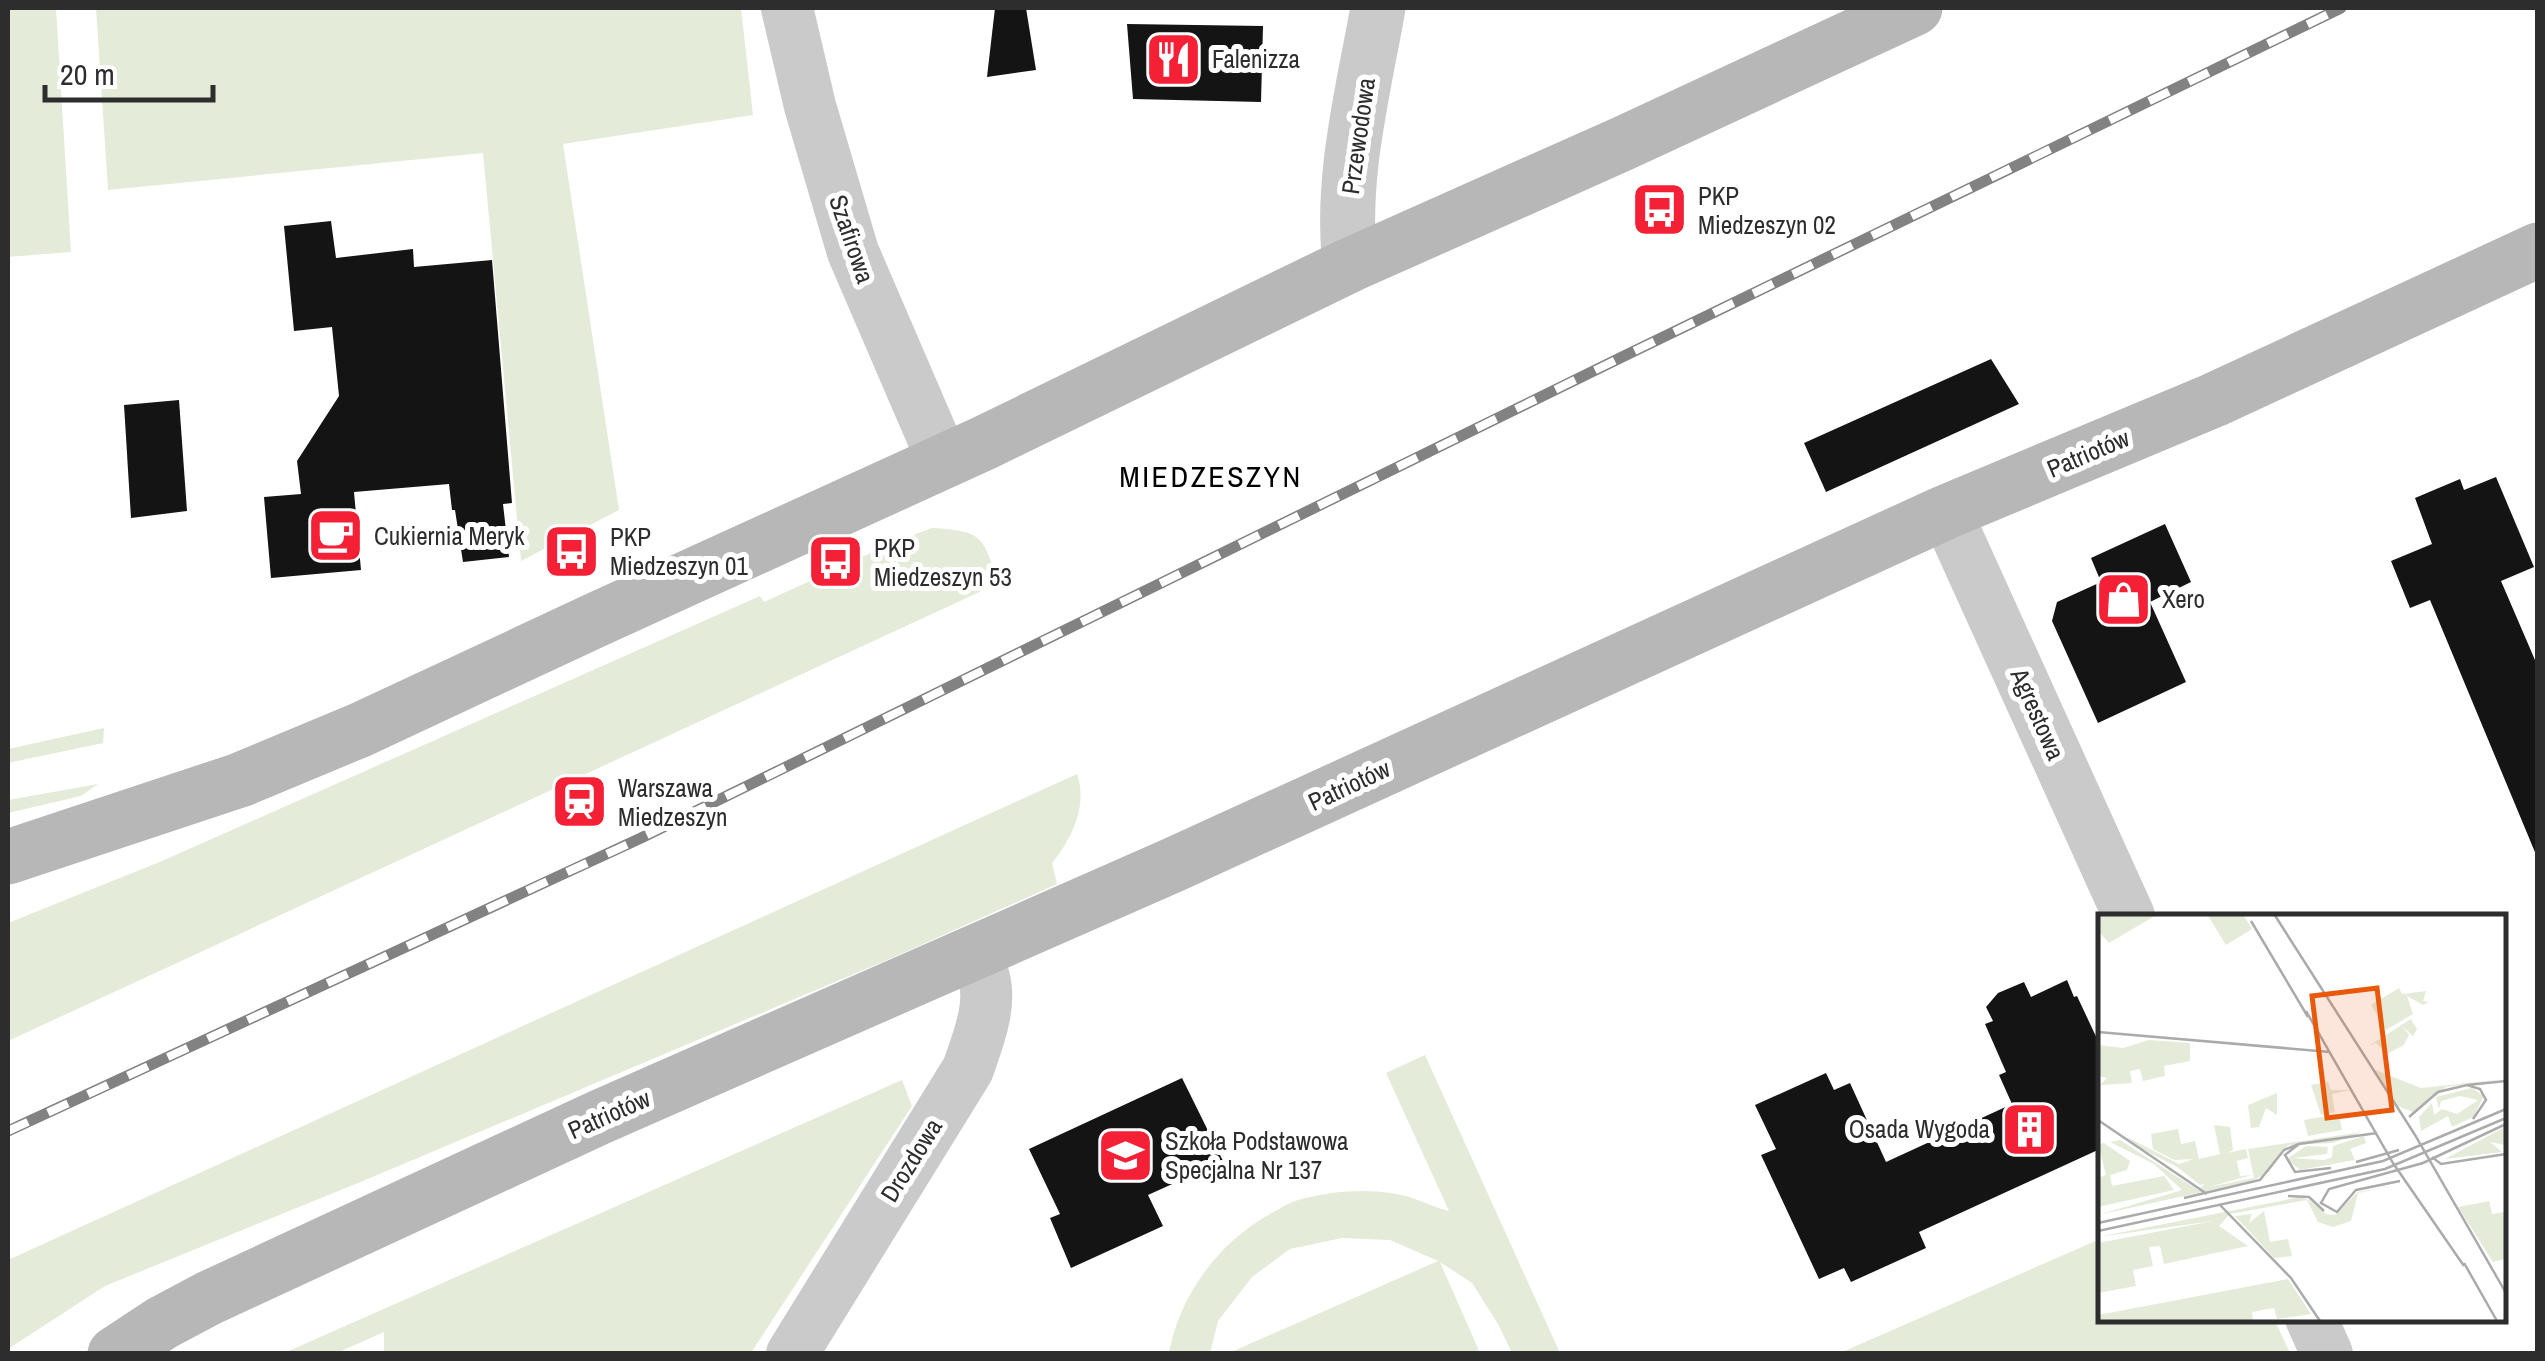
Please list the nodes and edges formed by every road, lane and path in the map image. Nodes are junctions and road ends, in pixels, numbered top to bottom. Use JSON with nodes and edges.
{"nodes":[{"id":1,"x":787,"y":8,"type":"edge"},
{"id":2,"x":1378,"y":8,"type":"edge"},
{"id":3,"x":1907,"y":10,"type":"edge"},
{"id":4,"x":2538,"y":250,"type":"edge"},
{"id":5,"x":1350,"y":265,"type":"junction"},
{"id":6,"x":944,"y":461,"type":"junction"},
{"id":7,"x":1946,"y":512,"type":"junction"},
{"id":8,"x":104,"y":824,"type":"junction"},
{"id":9,"x":8,"y":835,"type":"edge"},
{"id":10,"x":8,"y":857,"type":"edge"},
{"id":11,"x":8,"y":885,"type":"edge"},
{"id":12,"x":2128,"y":914,"type":"edge"},
{"id":13,"x":974,"y":954,"type":"junction"},
{"id":14,"x":2312,"y":1321,"type":"edge"},
{"id":15,"x":145,"y":1338,"type":"edge"},
{"id":16,"x":97,"y":1354,"type":"edge"},
{"id":17,"x":114,"y":1354,"type":"edge"},
{"id":18,"x":792,"y":1354,"type":"edge"},
{"id":19,"x":2327,"y":1354,"type":"edge"}],
"edges":[{"from":1,"to":6,"type":"street","name":"Szafirowa"},
{"from":2,"to":5,"type":"street","name":"Przewodowa"},
{"from":3,"to":5,"type":"main road"},
{"from":4,"to":7,"type":"main road","name":"Patriotów"},
{"from":5,"to":6,"type":"main road"},
{"from":6,"to":8,"type":"main road"},
{"from":7,"to":12,"type":"street","name":"Agrestowa"},
{"from":7,"to":13,"type":"main road","name":"Patriotów"},
{"from":8,"to":9,"type":"main road"},
{"from":8,"to":10,"type":"main road"},
{"from":8,"to":11,"type":"main road"},
{"from":13,"to":15,"type":"main road","name":"Patriotów"},
{"from":13,"to":18,"type":"street","name":"Drozdowa"},
{"from":14,"to":19,"type":"street"},
{"from":15,"to":16,"type":"main road"},
{"from":15,"to":17,"type":"main road","name":"Patriotów"}]}
